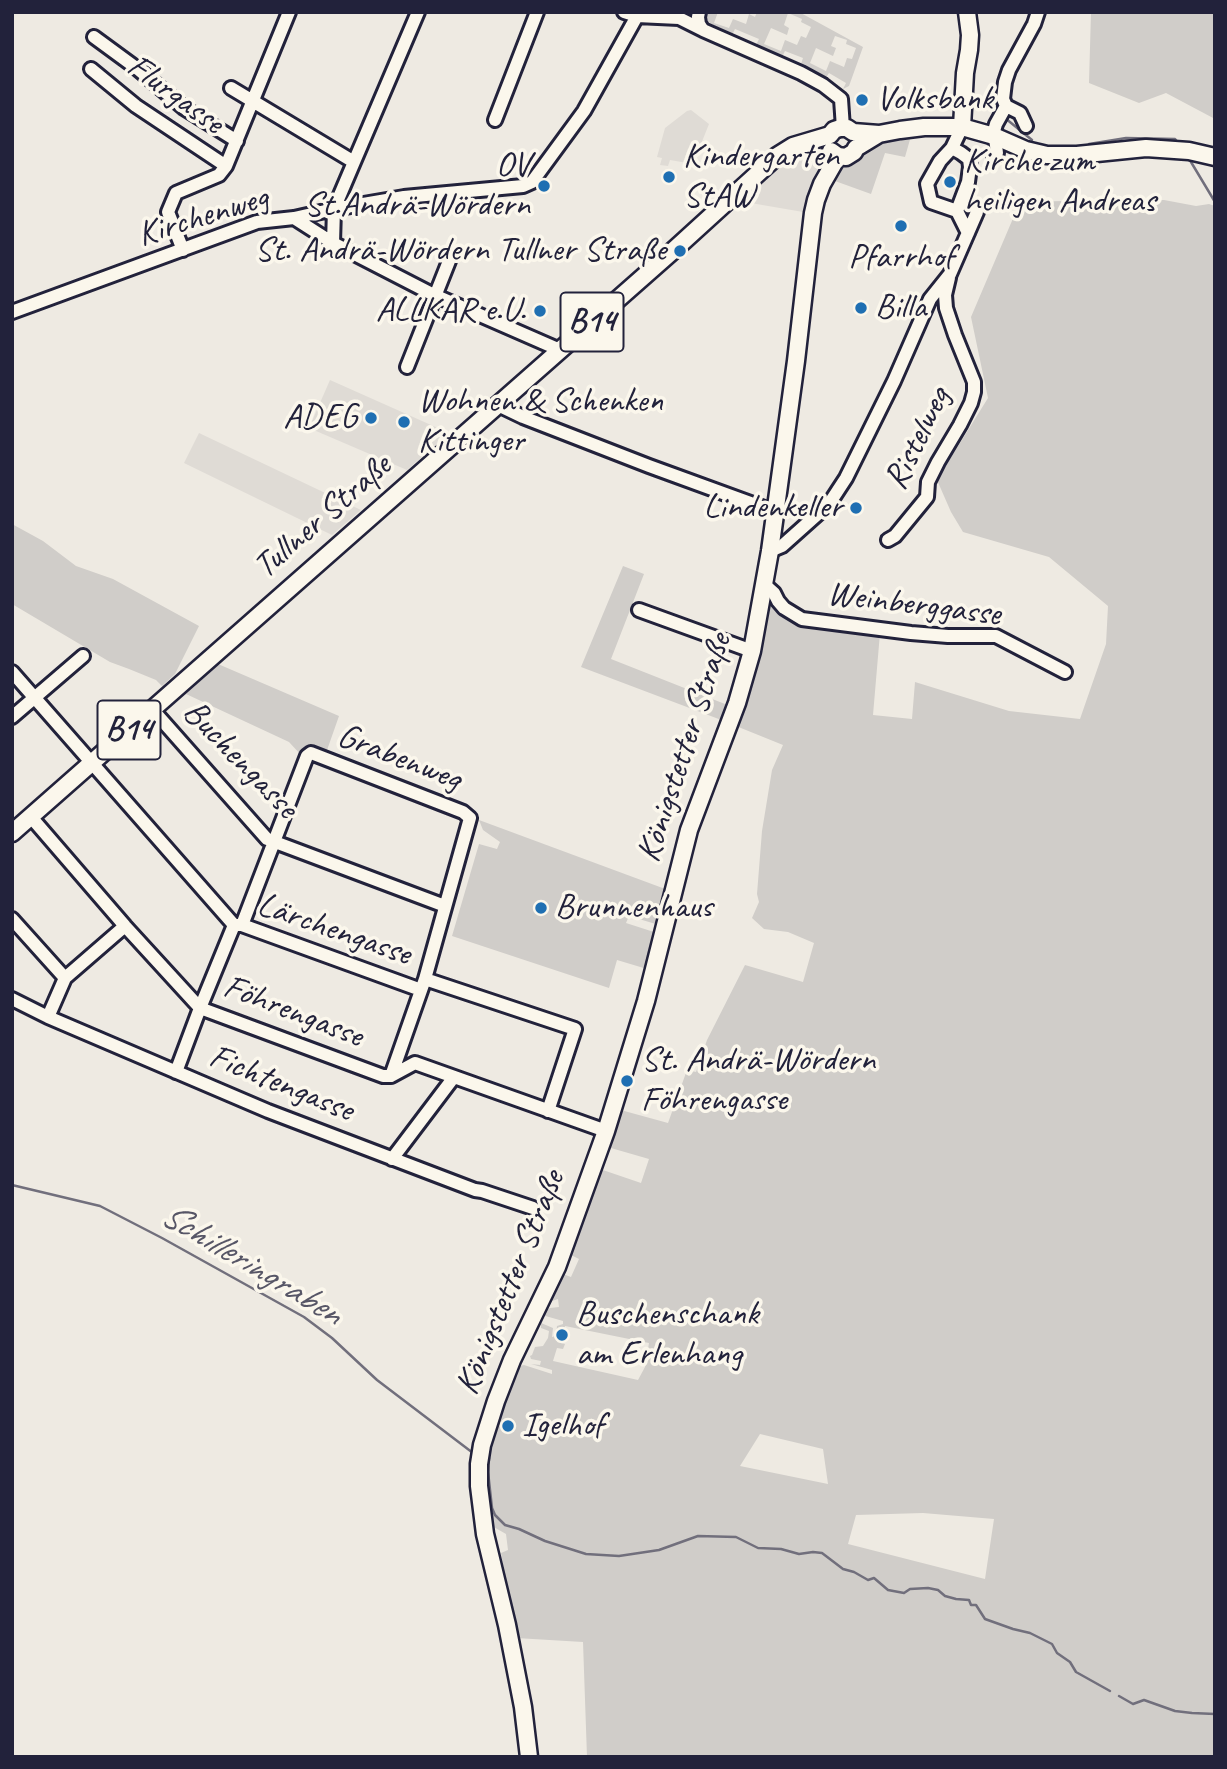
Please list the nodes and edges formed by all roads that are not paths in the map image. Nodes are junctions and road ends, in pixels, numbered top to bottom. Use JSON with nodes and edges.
{"nodes":[{"id":1,"x":289,"y":12,"type":"edge"},
{"id":2,"x":418,"y":12,"type":"edge"},
{"id":3,"x":537,"y":12,"type":"edge"},
{"id":4,"x":699,"y":12,"type":"edge"},
{"id":5,"x":967,"y":12,"type":"edge"},
{"id":6,"x":1038,"y":12,"type":"edge"},
{"id":7,"x":630,"y":14,"type":"edge"},
{"id":8,"x":683,"y":15,"type":"edge"},
{"id":9,"x":703,"y":30,"type":"junction"},
{"id":10,"x":94,"y":37,"type":"dead end"},
{"id":11,"x":92,"y":69,"type":"dead end"},
{"id":12,"x":231,"y":88,"type":"dead end"},
{"id":13,"x":254,"y":102,"type":"junction"},
{"id":14,"x":1000,"y":118,"type":"junction"},
{"id":15,"x":495,"y":120,"type":"dead end"},
{"id":16,"x":1026,"y":126,"type":"dead end"},
{"id":17,"x":962,"y":127,"type":"junction"},
{"id":18,"x":237,"y":141,"type":"junction"},
{"id":19,"x":842,"y":141,"type":"junction"},
{"id":20,"x":952,"y":148,"type":"junction"},
{"id":21,"x":1215,"y":157,"type":"edge"},
{"id":22,"x":994,"y":158,"type":"dead end"},
{"id":23,"x":354,"y":162,"type":"junction"},
{"id":24,"x":226,"y":166,"type":"junction"},
{"id":25,"x":334,"y":209,"type":"junction"},
{"id":26,"x":957,"y":211,"type":"junction"},
{"id":27,"x":977,"y":212,"type":"dead end"},
{"id":28,"x":294,"y":218,"type":"junction"},
{"id":29,"x":968,"y":233,"type":"junction"},
{"id":30,"x":333,"y":243,"type":"junction"},
{"id":31,"x":183,"y":250,"type":"junction"},
{"id":32,"x":449,"y":261,"type":"dead end"},
{"id":33,"x":950,"y":274,"type":"junction"},
{"id":34,"x":435,"y":295,"type":"junction"},
{"id":35,"x":12,"y":312,"type":"edge"},
{"id":36,"x":560,"y":350,"type":"junction"},
{"id":37,"x":407,"y":367,"type":"dead end"},
{"id":38,"x":498,"y":405,"type":"junction"},
{"id":39,"x":775,"y":512,"type":"junction"},
{"id":40,"x":888,"y":540,"type":"dead end"},
{"id":41,"x":770,"y":551,"type":"junction"},
{"id":42,"x":765,"y":585,"type":"junction"},
{"id":43,"x":639,"y":610,"type":"dead end"},
{"id":44,"x":752,"y":651,"type":"junction"},
{"id":45,"x":83,"y":656,"type":"dead end"},
{"id":46,"x":1065,"y":671,"type":"dead end"},
{"id":47,"x":12,"y":672,"type":"edge"},
{"id":48,"x":34,"y":698,"type":"junction"},
{"id":49,"x":152,"y":709,"type":"junction"},
{"id":50,"x":12,"y":717,"type":"edge"},
{"id":51,"x":92,"y":764,"type":"junction"},
{"id":52,"x":31,"y":817,"type":"junction"},
{"id":53,"x":12,"y":833,"type":"edge"},
{"id":54,"x":274,"y":842,"type":"junction"},
{"id":55,"x":446,"y":906,"type":"junction"},
{"id":56,"x":12,"y":919,"type":"edge"},
{"id":57,"x":238,"y":925,"type":"junction"},
{"id":58,"x":125,"y":926,"type":"junction"},
{"id":59,"x":65,"y":978,"type":"junction"},
{"id":60,"x":423,"y":984,"type":"junction"},
{"id":61,"x":12,"y":999,"type":"edge"},
{"id":62,"x":200,"y":1008,"type":"junction"},
{"id":63,"x":48,"y":1017,"type":"junction"},
{"id":64,"x":176,"y":1072,"type":"junction"},
{"id":65,"x":391,"y":1076,"type":"junction"},
{"id":66,"x":454,"y":1077,"type":"junction"},
{"id":67,"x":548,"y":1111,"type":"junction"},
{"id":68,"x":606,"y":1131,"type":"junction"},
{"id":69,"x":391,"y":1158,"type":"junction"},
{"id":70,"x":533,"y":1208,"type":"dead end"},
{"id":71,"x":529,"y":1757,"type":"edge"}],
"edges":[{"from":1,"to":13,"type":"street","name":"Flurgasse"},
{"from":2,"to":23,"type":"street"},
{"from":3,"to":15,"type":"street"},
{"from":4,"to":9,"type":"street"},
{"from":5,"to":17,"type":"main road"},
{"from":6,"to":14,"type":"street"},
{"from":7,"to":8,"type":"street"},
{"from":7,"to":25,"type":"street","name":"Kirchenweg"},
{"from":8,"to":9,"type":"street"},
{"from":9,"to":19,"type":"street"},
{"from":10,"to":18,"type":"street","name":"Flurgasse"},
{"from":11,"to":24,"type":"street","name":"Flurgasse"},
{"from":12,"to":13,"type":"street"},
{"from":13,"to":18,"type":"street","name":"Flurgasse"},
{"from":13,"to":23,"type":"street"},
{"from":14,"to":16,"type":"street"},
{"from":14,"to":17,"type":"main road","number":"B14"},
{"from":14,"to":21,"type":"main road","number":"B14"},
{"from":14,"to":22,"type":"street"},
{"from":17,"to":19,"type":"main road","number":"B14"},
{"from":17,"to":20,"type":"street"},
{"from":18,"to":24,"type":"street","name":"Flurgasse"},
{"from":19,"to":36,"type":"main road","name":"Tullner Straße","number":"B14"},
{"from":19,"to":39,"type":"main road","name":"Königstetter Straße"},
{"from":20,"to":26,"type":"street"},
{"from":20,"to":26,"type":"street"},
{"from":23,"to":25,"type":"street"},
{"from":24,"to":31,"type":"street","name":"Flurgasse"},
{"from":25,"to":28,"type":"street","name":"Kirchenweg"},
{"from":25,"to":30,"type":"street"},
{"from":26,"to":29,"type":"street"},
{"from":27,"to":29,"type":"street"},
{"from":28,"to":30,"type":"street"},
{"from":28,"to":31,"type":"street","name":"Kirchenweg"},
{"from":29,"to":33,"type":"street"},
{"from":30,"to":34,"type":"street"},
{"from":31,"to":35,"type":"street","name":"Kirchenweg"},
{"from":32,"to":34,"type":"street"},
{"from":33,"to":40,"type":"street","name":"Ristelweg"},
{"from":33,"to":41,"type":"street"},
{"from":34,"to":36,"type":"street"},
{"from":34,"to":37,"type":"street"},
{"from":36,"to":38,"type":"main road","name":"Tullner Straße","number":"B14"},
{"from":38,"to":39,"type":"street"},
{"from":38,"to":49,"type":"main road","name":"Tullner Straße","number":"B14"},
{"from":39,"to":41,"type":"main road","name":"Königstetter Straße"},
{"from":41,"to":42,"type":"main road","name":"Königstetter Straße"},
{"from":42,"to":44,"type":"main road","name":"Königstetter Straße"},
{"from":42,"to":46,"type":"street","name":"Weinberggasse"},
{"from":43,"to":44,"type":"street"},
{"from":44,"to":68,"type":"main road","name":"Königstetter Straße"},
{"from":45,"to":48,"type":"street"},
{"from":47,"to":48,"type":"street","name":"Lärchengasse"},
{"from":48,"to":50,"type":"street"},
{"from":48,"to":51,"type":"street","name":"Lärchengasse"},
{"from":49,"to":51,"type":"main road","name":"Tullner Straße","number":"B14"},
{"from":49,"to":54,"type":"street","name":"Buchengasse"},
{"from":51,"to":52,"type":"main road","name":"Tullner Straße","number":"B14"},
{"from":51,"to":57,"type":"street","name":"Lärchengasse"},
{"from":52,"to":53,"type":"main road","name":"Tullner Straße","number":"B14"},
{"from":52,"to":58,"type":"street","name":"Föhrengasse"},
{"from":54,"to":55,"type":"street","name":"Buchengasse"},
{"from":54,"to":55,"type":"street","name":"Grabenweg"},
{"from":54,"to":57,"type":"street"},
{"from":55,"to":60,"type":"street"},
{"from":56,"to":59,"type":"street"},
{"from":57,"to":60,"type":"street","name":"Lärchengasse"},
{"from":57,"to":62,"type":"street"},
{"from":58,"to":59,"type":"street"},
{"from":58,"to":62,"type":"street","name":"Föhrengasse"},
{"from":59,"to":63,"type":"street"},
{"from":60,"to":65,"type":"street"},
{"from":60,"to":67,"type":"street","name":"Lärchengasse"},
{"from":61,"to":63,"type":"street","name":"Fichtengasse"},
{"from":62,"to":64,"type":"street"},
{"from":62,"to":65,"type":"street","name":"Föhrengasse"},
{"from":63,"to":64,"type":"street","name":"Fichtengasse"},
{"from":64,"to":69,"type":"street","name":"Fichtengasse"},
{"from":65,"to":66,"type":"street","name":"Föhrengasse"},
{"from":66,"to":67,"type":"street","name":"Föhrengasse"},
{"from":66,"to":69,"type":"street"},
{"from":67,"to":68,"type":"street","name":"Föhrengasse"},
{"from":68,"to":71,"type":"main road","name":"Königstetter Straße"},
{"from":69,"to":70,"type":"street","name":"Fichtengasse"}]}
